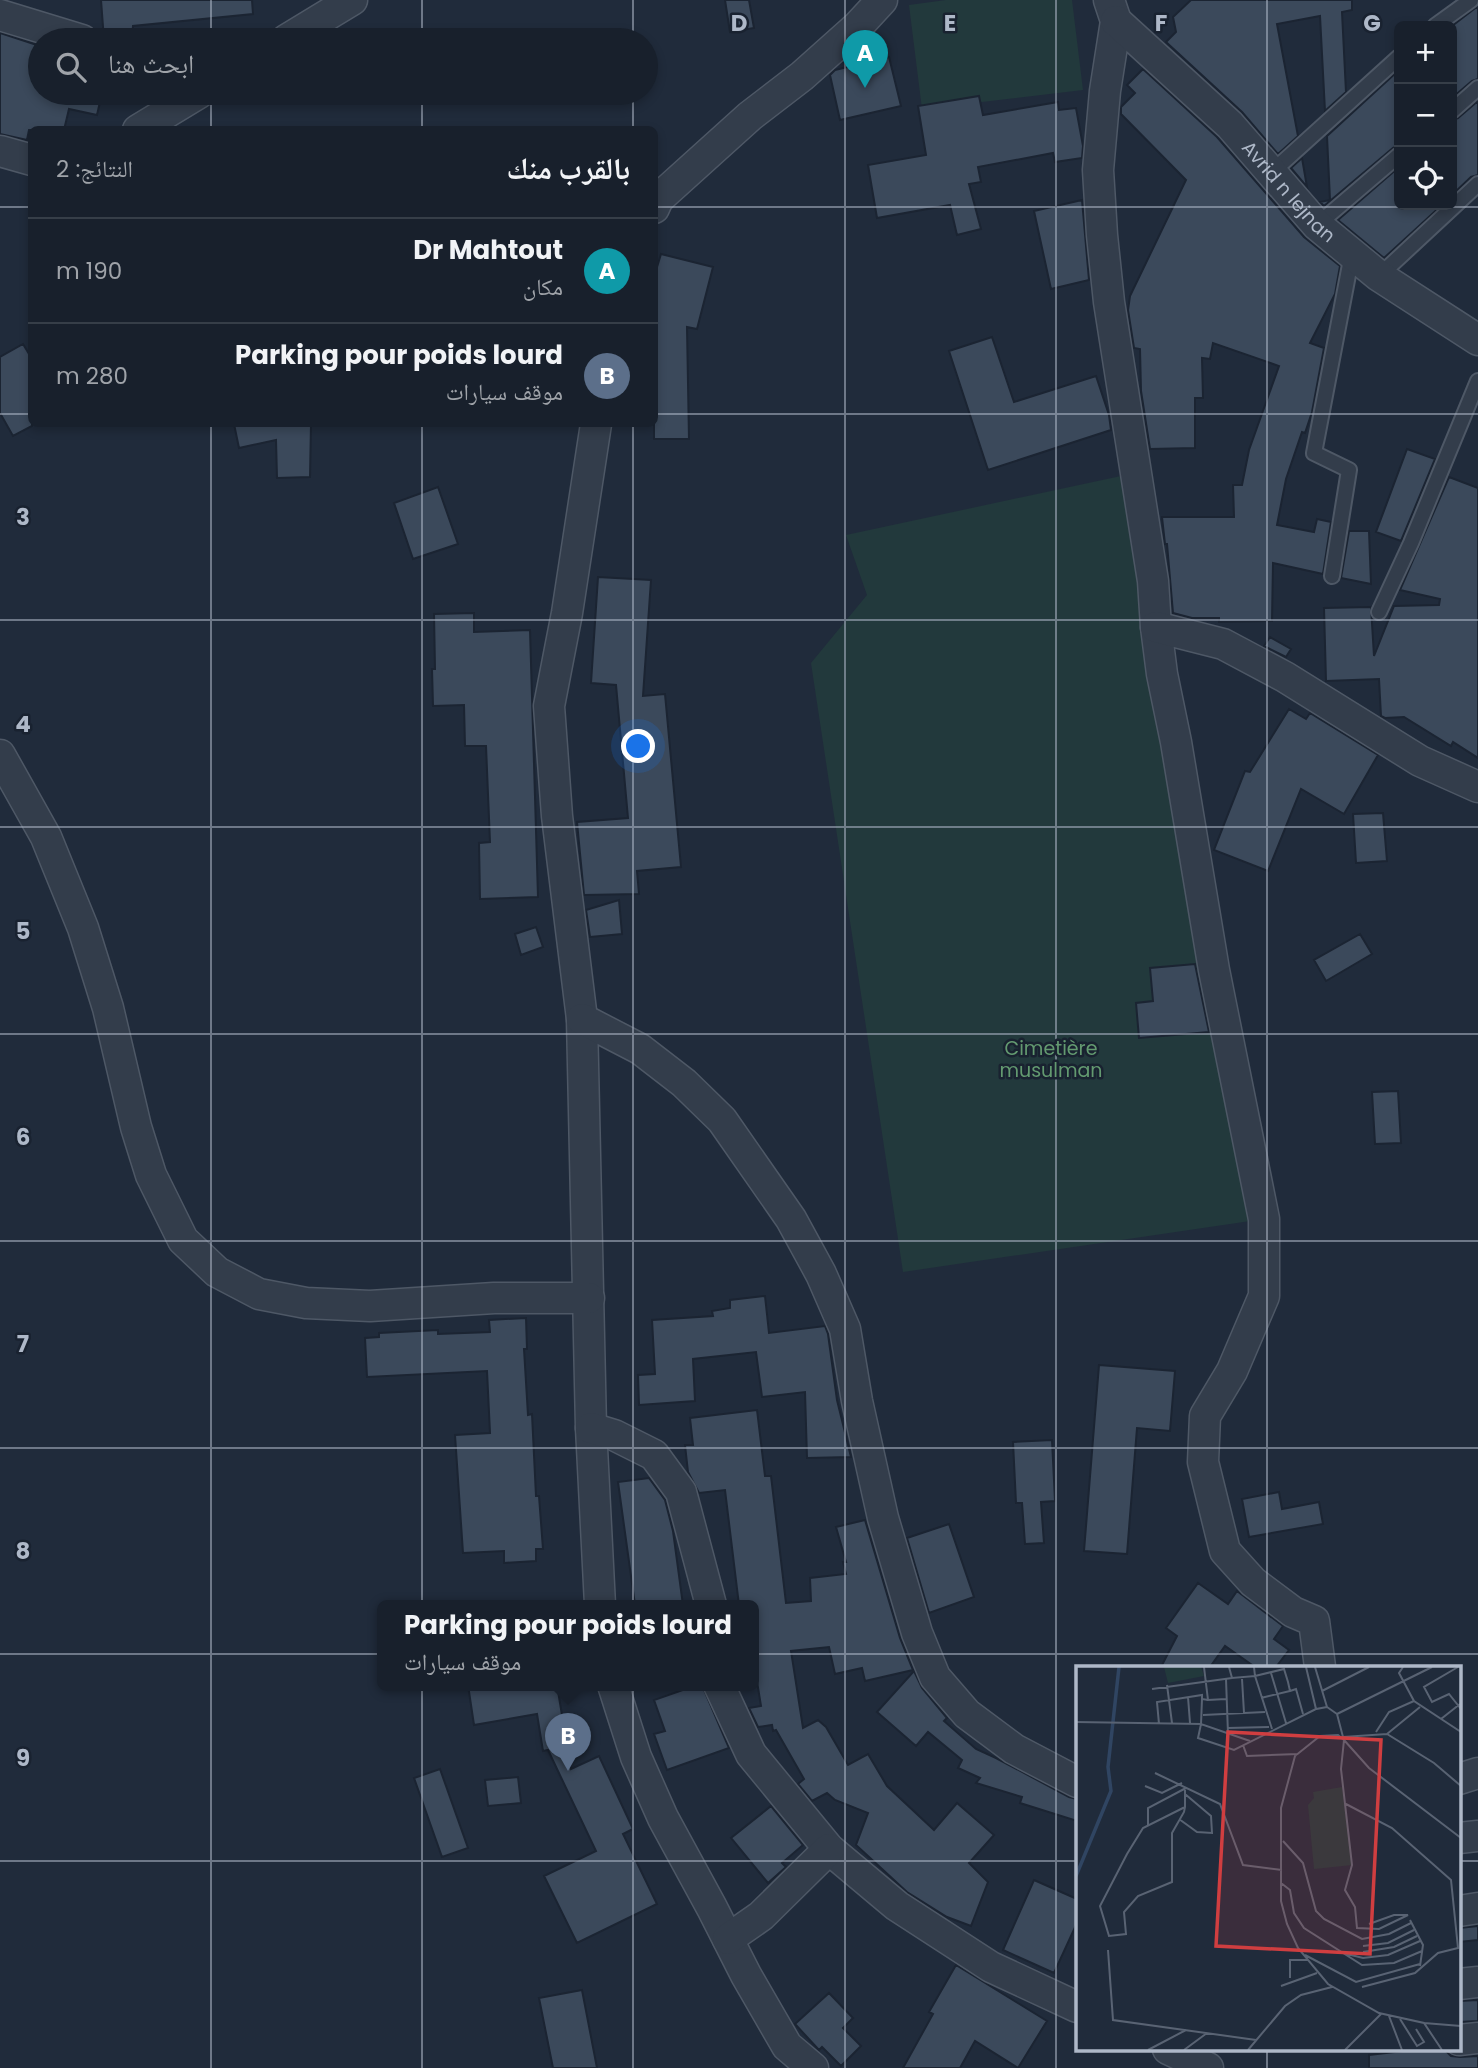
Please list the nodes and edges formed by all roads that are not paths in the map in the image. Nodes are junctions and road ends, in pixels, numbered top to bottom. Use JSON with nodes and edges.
{"nodes":[{"id":1,"x":352,"y":0,"type":"edge"},
{"id":2,"x":882,"y":0,"type":"edge"},
{"id":3,"x":1471,"y":0,"type":"edge"},
{"id":4,"x":1113,"y":10,"type":"edge"},
{"id":5,"x":4,"y":11,"type":"edge"},
{"id":6,"x":1442,"y":21,"type":"edge"},
{"id":7,"x":50,"y":28,"type":"edge"},
{"id":8,"x":306,"y":28,"type":"edge"},
{"id":9,"x":1394,"y":62,"type":"edge"},
{"id":10,"x":1478,"y":88,"type":"edge"},
{"id":11,"x":181,"y":105,"type":"edge"},
{"id":12,"x":1457,"y":107,"type":"edge"},
{"id":13,"x":149,"y":126,"type":"edge"},
{"id":14,"x":0,"y":151,"type":"edge"},
{"id":15,"x":28,"y":159,"type":"edge"},
{"id":16,"x":1394,"y":159,"type":"edge"},
{"id":17,"x":1272,"y":172,"type":"junction"},
{"id":18,"x":658,"y":174,"type":"edge"},
{"id":19,"x":684,"y":176,"type":"junction"},
{"id":20,"x":1478,"y":184,"type":"edge"},
{"id":21,"x":658,"y":200,"type":"edge"},
{"id":22,"x":1317,"y":225,"type":"junction"},
{"id":23,"x":1352,"y":254,"type":"junction"},
{"id":24,"x":1378,"y":276,"type":"junction"},
{"id":25,"x":1478,"y":340,"type":"edge"},
{"id":26,"x":1478,"y":381,"type":"edge"},
{"id":27,"x":596,"y":427,"type":"edge"},
{"id":28,"x":1332,"y":576,"type":"dead end"},
{"id":29,"x":1379,"y":612,"type":"dead end"},
{"id":30,"x":1156,"y":627,"type":"junction"},
{"id":31,"x":0,"y":755,"type":"edge"},
{"id":32,"x":1478,"y":787,"type":"edge"},
{"id":33,"x":582,"y":1019,"type":"junction"},
{"id":34,"x":589,"y":1298,"type":"junction"},
{"id":35,"x":591,"y":1429,"type":"junction"},
{"id":36,"x":600,"y":1600,"type":"edge"},
{"id":37,"x":710,"y":1600,"type":"edge"},
{"id":38,"x":1320,"y":1666,"type":"edge"},
{"id":39,"x":615,"y":1691,"type":"edge"},
{"id":40,"x":722,"y":1691,"type":"edge"},
{"id":41,"x":1478,"y":1773,"type":"edge"},
{"id":42,"x":1460,"y":1779,"type":"edge"},
{"id":43,"x":1076,"y":1781,"type":"edge"},
{"id":44,"x":1478,"y":1836,"type":"edge"},
{"id":45,"x":1460,"y":1838,"type":"edge"},
{"id":46,"x":829,"y":1849,"type":"junction"},
{"id":47,"x":1478,"y":1908,"type":"edge"},
{"id":48,"x":1460,"y":1911,"type":"edge"},
{"id":49,"x":728,"y":1939,"type":"junction"},
{"id":50,"x":1478,"y":1982,"type":"edge"},
{"id":51,"x":1460,"y":1984,"type":"edge"},
{"id":52,"x":1076,"y":2007,"type":"edge"},
{"id":53,"x":1478,"y":2038,"type":"edge"},
{"id":54,"x":1460,"y":2040,"type":"edge"},
{"id":55,"x":1170,"y":2050,"type":"edge"},
{"id":56,"x":1209,"y":2066,"type":"edge"},
{"id":57,"x":813,"y":2068,"type":"edge"}],
"edges":[{"from":1,"to":8,"type":"street"},
{"from":2,"to":19,"type":"street"},
{"from":3,"to":6,"type":"lane"},
{"from":4,"to":17,"type":"street","name":"Avrid n lejnan"},
{"from":4,"to":30,"type":"street"},
{"from":5,"to":7,"type":"street"},
{"from":9,"to":17,"type":"lane"},
{"from":10,"to":12,"type":"lane"},
{"from":11,"to":13,"type":"street"},
{"from":14,"to":15,"type":"street"},
{"from":16,"to":22,"type":"lane"},
{"from":17,"to":22,"type":"street","name":"Avrid n lejnan"},
{"from":18,"to":19,"type":"street"},
{"from":19,"to":21,"type":"street"},
{"from":20,"to":24,"type":"lane"},
{"from":22,"to":23,"type":"street","name":"Avrid n lejnan"},
{"from":23,"to":24,"type":"street","name":"Avrid n lejnan"},
{"from":23,"to":28,"type":"lane"},
{"from":24,"to":25,"type":"street","name":"Avrid n lejnan"},
{"from":26,"to":29,"type":"lane"},
{"from":27,"to":33,"type":"street"},
{"from":30,"to":32,"type":"street"},
{"from":30,"to":38,"type":"street"},
{"from":31,"to":34,"type":"street"},
{"from":33,"to":34,"type":"street"},
{"from":33,"to":43,"type":"street"},
{"from":34,"to":35,"type":"street"},
{"from":35,"to":36,"type":"street"},
{"from":35,"to":37,"type":"street"},
{"from":39,"to":49,"type":"street"},
{"from":40,"to":46,"type":"street"},
{"from":41,"to":42,"type":"street"},
{"from":44,"to":45,"type":"street"},
{"from":46,"to":49,"type":"street"},
{"from":46,"to":52,"type":"street"},
{"from":47,"to":48,"type":"street"},
{"from":49,"to":57,"type":"street"},
{"from":50,"to":51,"type":"street"},
{"from":53,"to":54,"type":"street"},
{"from":55,"to":56,"type":"street"}]}
